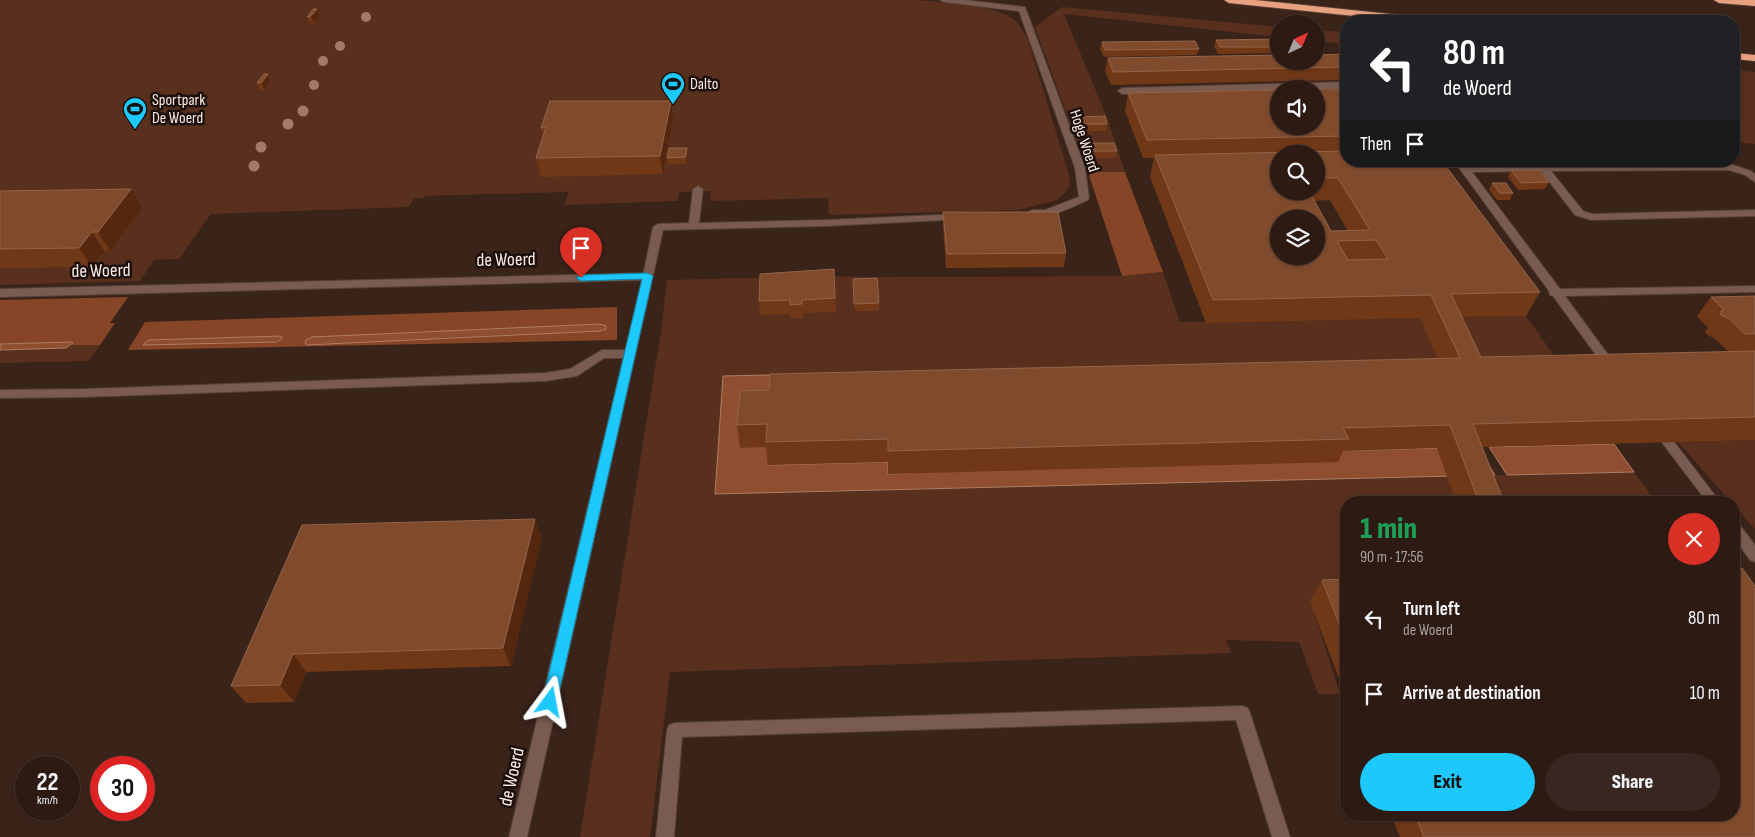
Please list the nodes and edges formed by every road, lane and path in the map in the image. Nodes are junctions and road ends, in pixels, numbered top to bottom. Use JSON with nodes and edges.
{"nodes":[{"id":1,"x":944,"y":0,"type":"edge"},
{"id":2,"x":1229,"y":0,"type":"edge"},
{"id":3,"x":1719,"y":0,"type":"edge"},
{"id":4,"x":1755,"y":3,"type":"edge"},
{"id":5,"x":1371,"y":15,"type":"edge"},
{"id":6,"x":1740,"y":57,"type":"edge"},
{"id":7,"x":1755,"y":58,"type":"edge"},
{"id":8,"x":1340,"y":85,"type":"edge"},
{"id":9,"x":1122,"y":91,"type":"edge"},
{"id":10,"x":1463,"y":167,"type":"edge"},
{"id":11,"x":1522,"y":167,"type":"edge"},
{"id":12,"x":1543,"y":168,"type":"junction"},
{"id":13,"x":1755,"y":179,"type":"edge"},
{"id":14,"x":698,"y":189,"type":"dead end"},
{"id":15,"x":1026,"y":214,"type":"edge"},
{"id":16,"x":1755,"y":214,"type":"edge"},
{"id":17,"x":966,"y":216,"type":"edge"},
{"id":18,"x":694,"y":226,"type":"junction"},
{"id":19,"x":648,"y":276,"type":"junction"},
{"id":20,"x":1755,"y":289,"type":"edge"},
{"id":21,"x":1554,"y":292,"type":"junction"},
{"id":22,"x":0,"y":293,"type":"edge"},
{"id":23,"x":630,"y":354,"type":"junction"},
{"id":24,"x":1619,"y":378,"type":"edge"},
{"id":25,"x":0,"y":394,"type":"edge"},
{"id":26,"x":1649,"y":417,"type":"edge"},
{"id":27,"x":1709,"y":496,"type":"edge"},
{"id":28,"x":1740,"y":536,"type":"edge"},
{"id":29,"x":1755,"y":556,"type":"edge"},
{"id":30,"x":518,"y":837,"type":"edge"},
{"id":31,"x":665,"y":837,"type":"edge"},
{"id":32,"x":1281,"y":837,"type":"edge"}],
"edges":[{"from":1,"to":15,"type":"street","name":"Hoge Woerd"},
{"from":2,"to":5,"type":"highway"},
{"from":3,"to":4,"type":"highway"},
{"from":6,"to":7,"type":"highway"},
{"from":8,"to":9,"type":"street"},
{"from":10,"to":21,"type":"street"},
{"from":11,"to":12,"type":"street"},
{"from":12,"to":13,"type":"street"},
{"from":12,"to":16,"type":"street"},
{"from":14,"to":18,"type":"street"},
{"from":17,"to":18,"type":"street"},
{"from":18,"to":19,"type":"street"},
{"from":19,"to":22,"type":"street","name":"de Woerd"},
{"from":19,"to":23,"type":"street","name":"de Woerd"},
{"from":20,"to":21,"type":"street"},
{"from":21,"to":24,"type":"street"},
{"from":23,"to":25,"type":"street"},
{"from":23,"to":30,"type":"street","name":"de Woerd"},
{"from":26,"to":27,"type":"street"},
{"from":28,"to":29,"type":"street"},
{"from":31,"to":32,"type":"street"}]}
